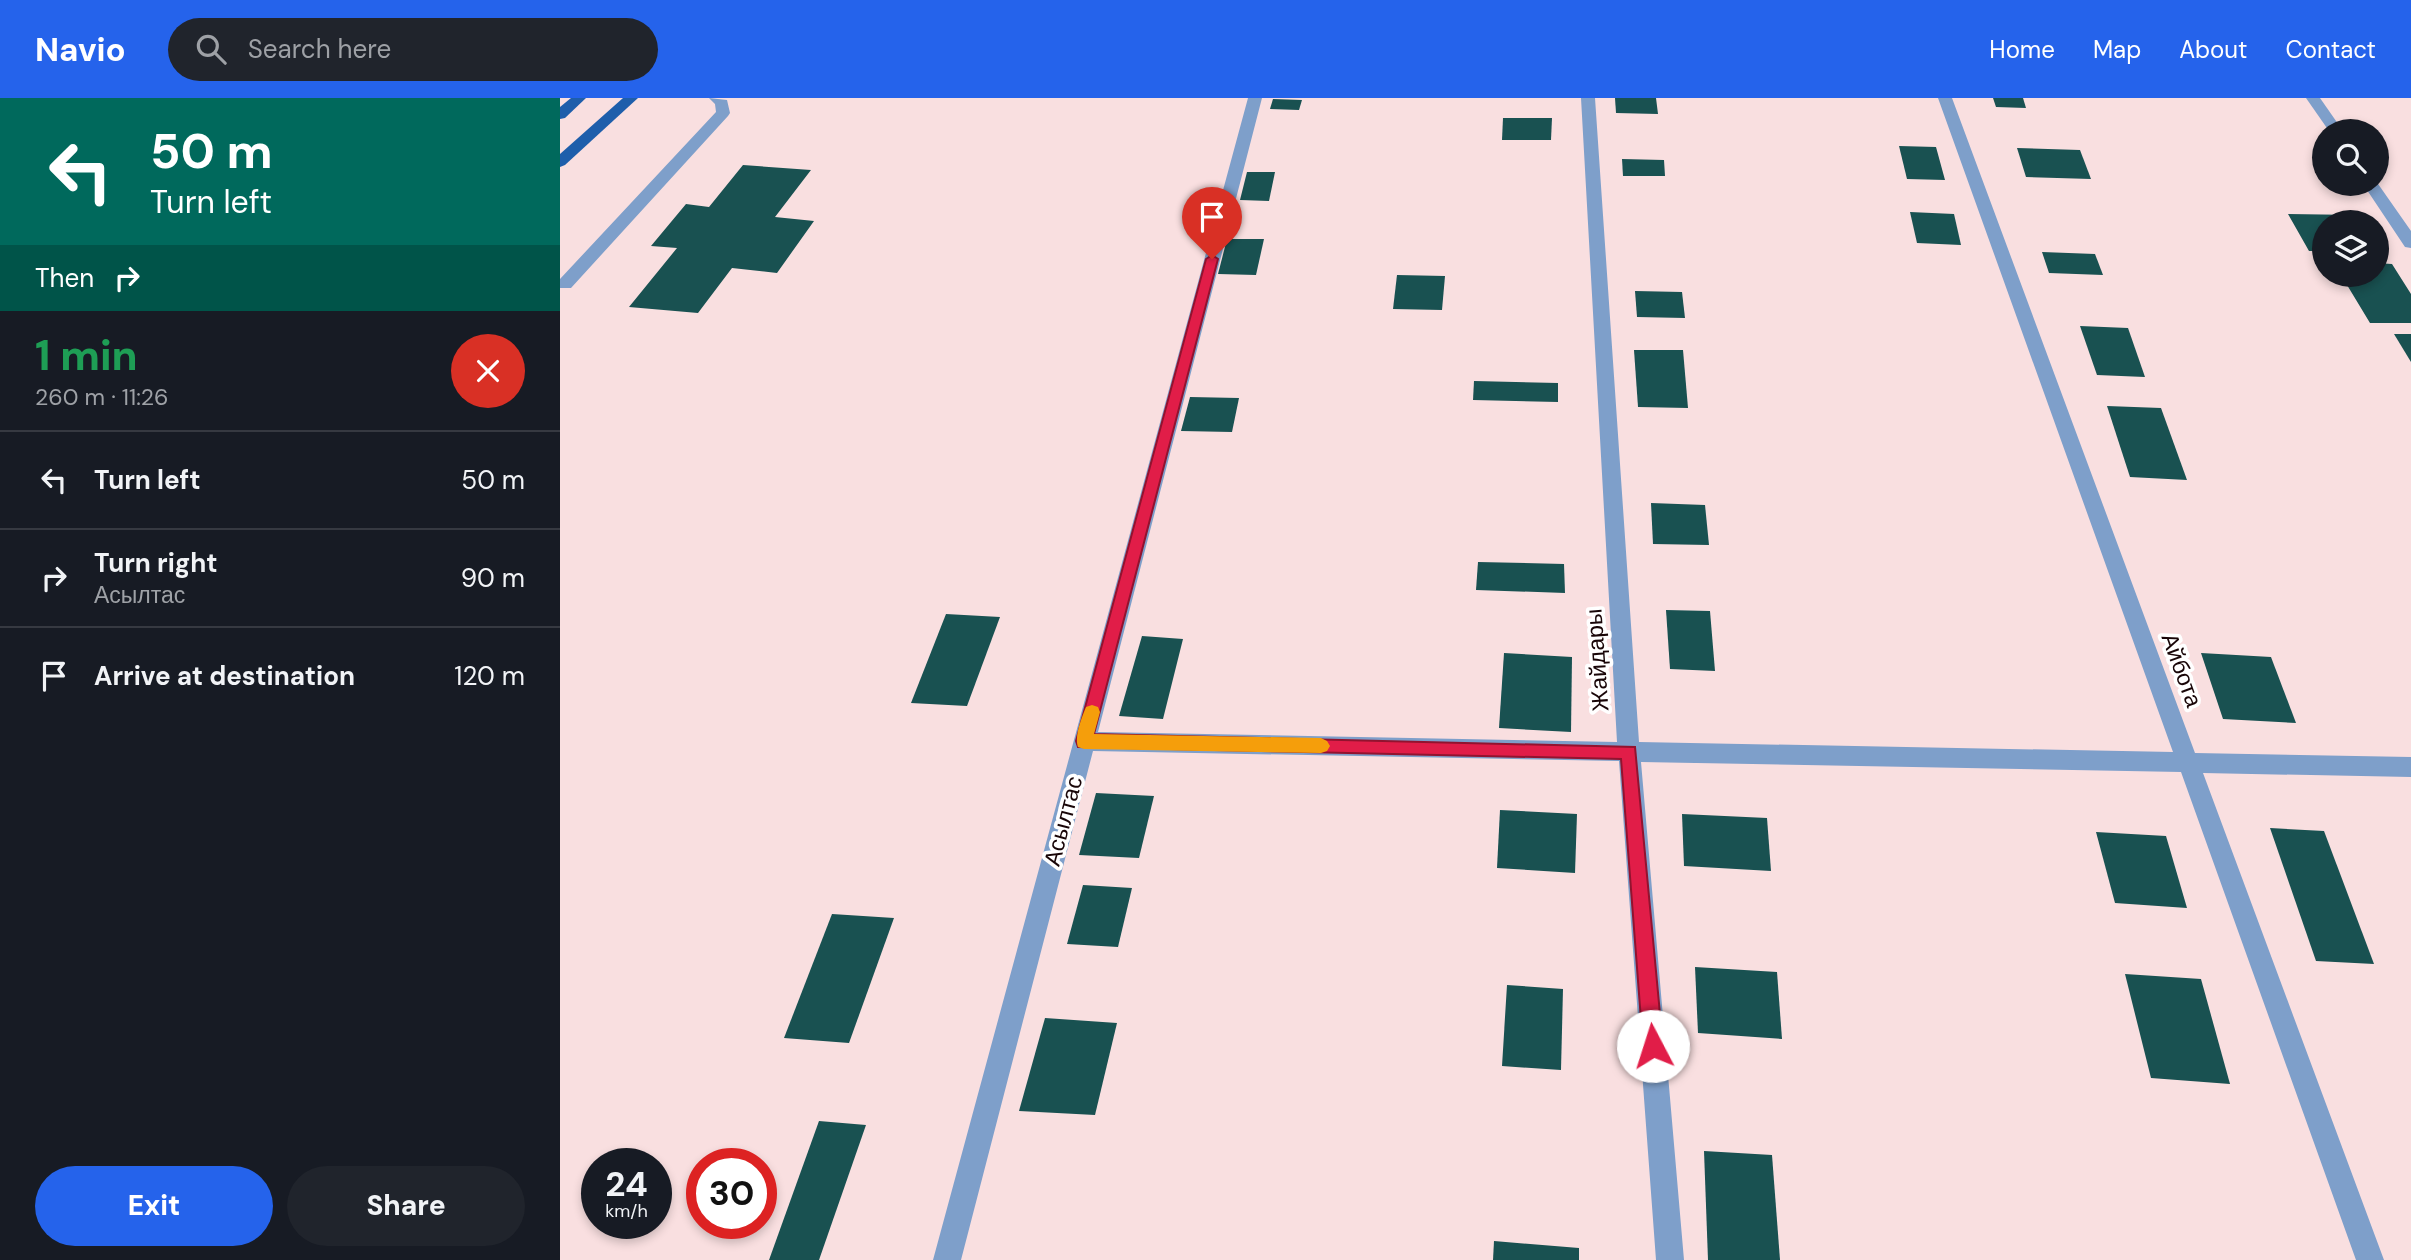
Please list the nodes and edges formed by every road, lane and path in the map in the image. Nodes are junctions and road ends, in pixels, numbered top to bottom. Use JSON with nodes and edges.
{"nodes":[{"id":1,"x":579,"y":98,"type":"edge"},
{"id":2,"x":631,"y":98,"type":"edge"},
{"id":3,"x":716,"y":98,"type":"edge"},
{"id":4,"x":1255,"y":98,"type":"edge"},
{"id":5,"x":1588,"y":98,"type":"edge"},
{"id":6,"x":1945,"y":98,"type":"edge"},
{"id":7,"x":2313,"y":98,"type":"edge"},
{"id":8,"x":560,"y":115,"type":"edge"},
{"id":9,"x":2328,"y":119,"type":"edge"},
{"id":10,"x":560,"y":162,"type":"edge"},
{"id":11,"x":2379,"y":196,"type":"edge"},
{"id":12,"x":2411,"y":243,"type":"edge"},
{"id":13,"x":565,"y":284,"type":"dead end"},
{"id":14,"x":1084,"y":741,"type":"junction"},
{"id":15,"x":1629,"y":752,"type":"junction"},
{"id":16,"x":2188,"y":762,"type":"junction"},
{"id":17,"x":2411,"y":767,"type":"edge"},
{"id":18,"x":947,"y":1260,"type":"edge"},
{"id":19,"x":1670,"y":1260,"type":"edge"},
{"id":20,"x":2370,"y":1260,"type":"edge"}],
"edges":[{"from":1,"to":8,"type":"main road"},
{"from":2,"to":10,"type":"main road"},
{"from":3,"to":13,"type":"street"},
{"from":4,"to":14,"type":"street","name":"Асылтас"},
{"from":5,"to":15,"type":"street","name":"Жайдары"},
{"from":6,"to":16,"type":"street","name":"Айбота"},
{"from":7,"to":9,"type":"street"},
{"from":11,"to":12,"type":"street"},
{"from":14,"to":15,"type":"street"},
{"from":14,"to":18,"type":"street","name":"Асылтас"},
{"from":15,"to":16,"type":"street"},
{"from":15,"to":19,"type":"street","name":"Жайдары"},
{"from":16,"to":17,"type":"street"},
{"from":16,"to":20,"type":"street","name":"Айбота"}]}
